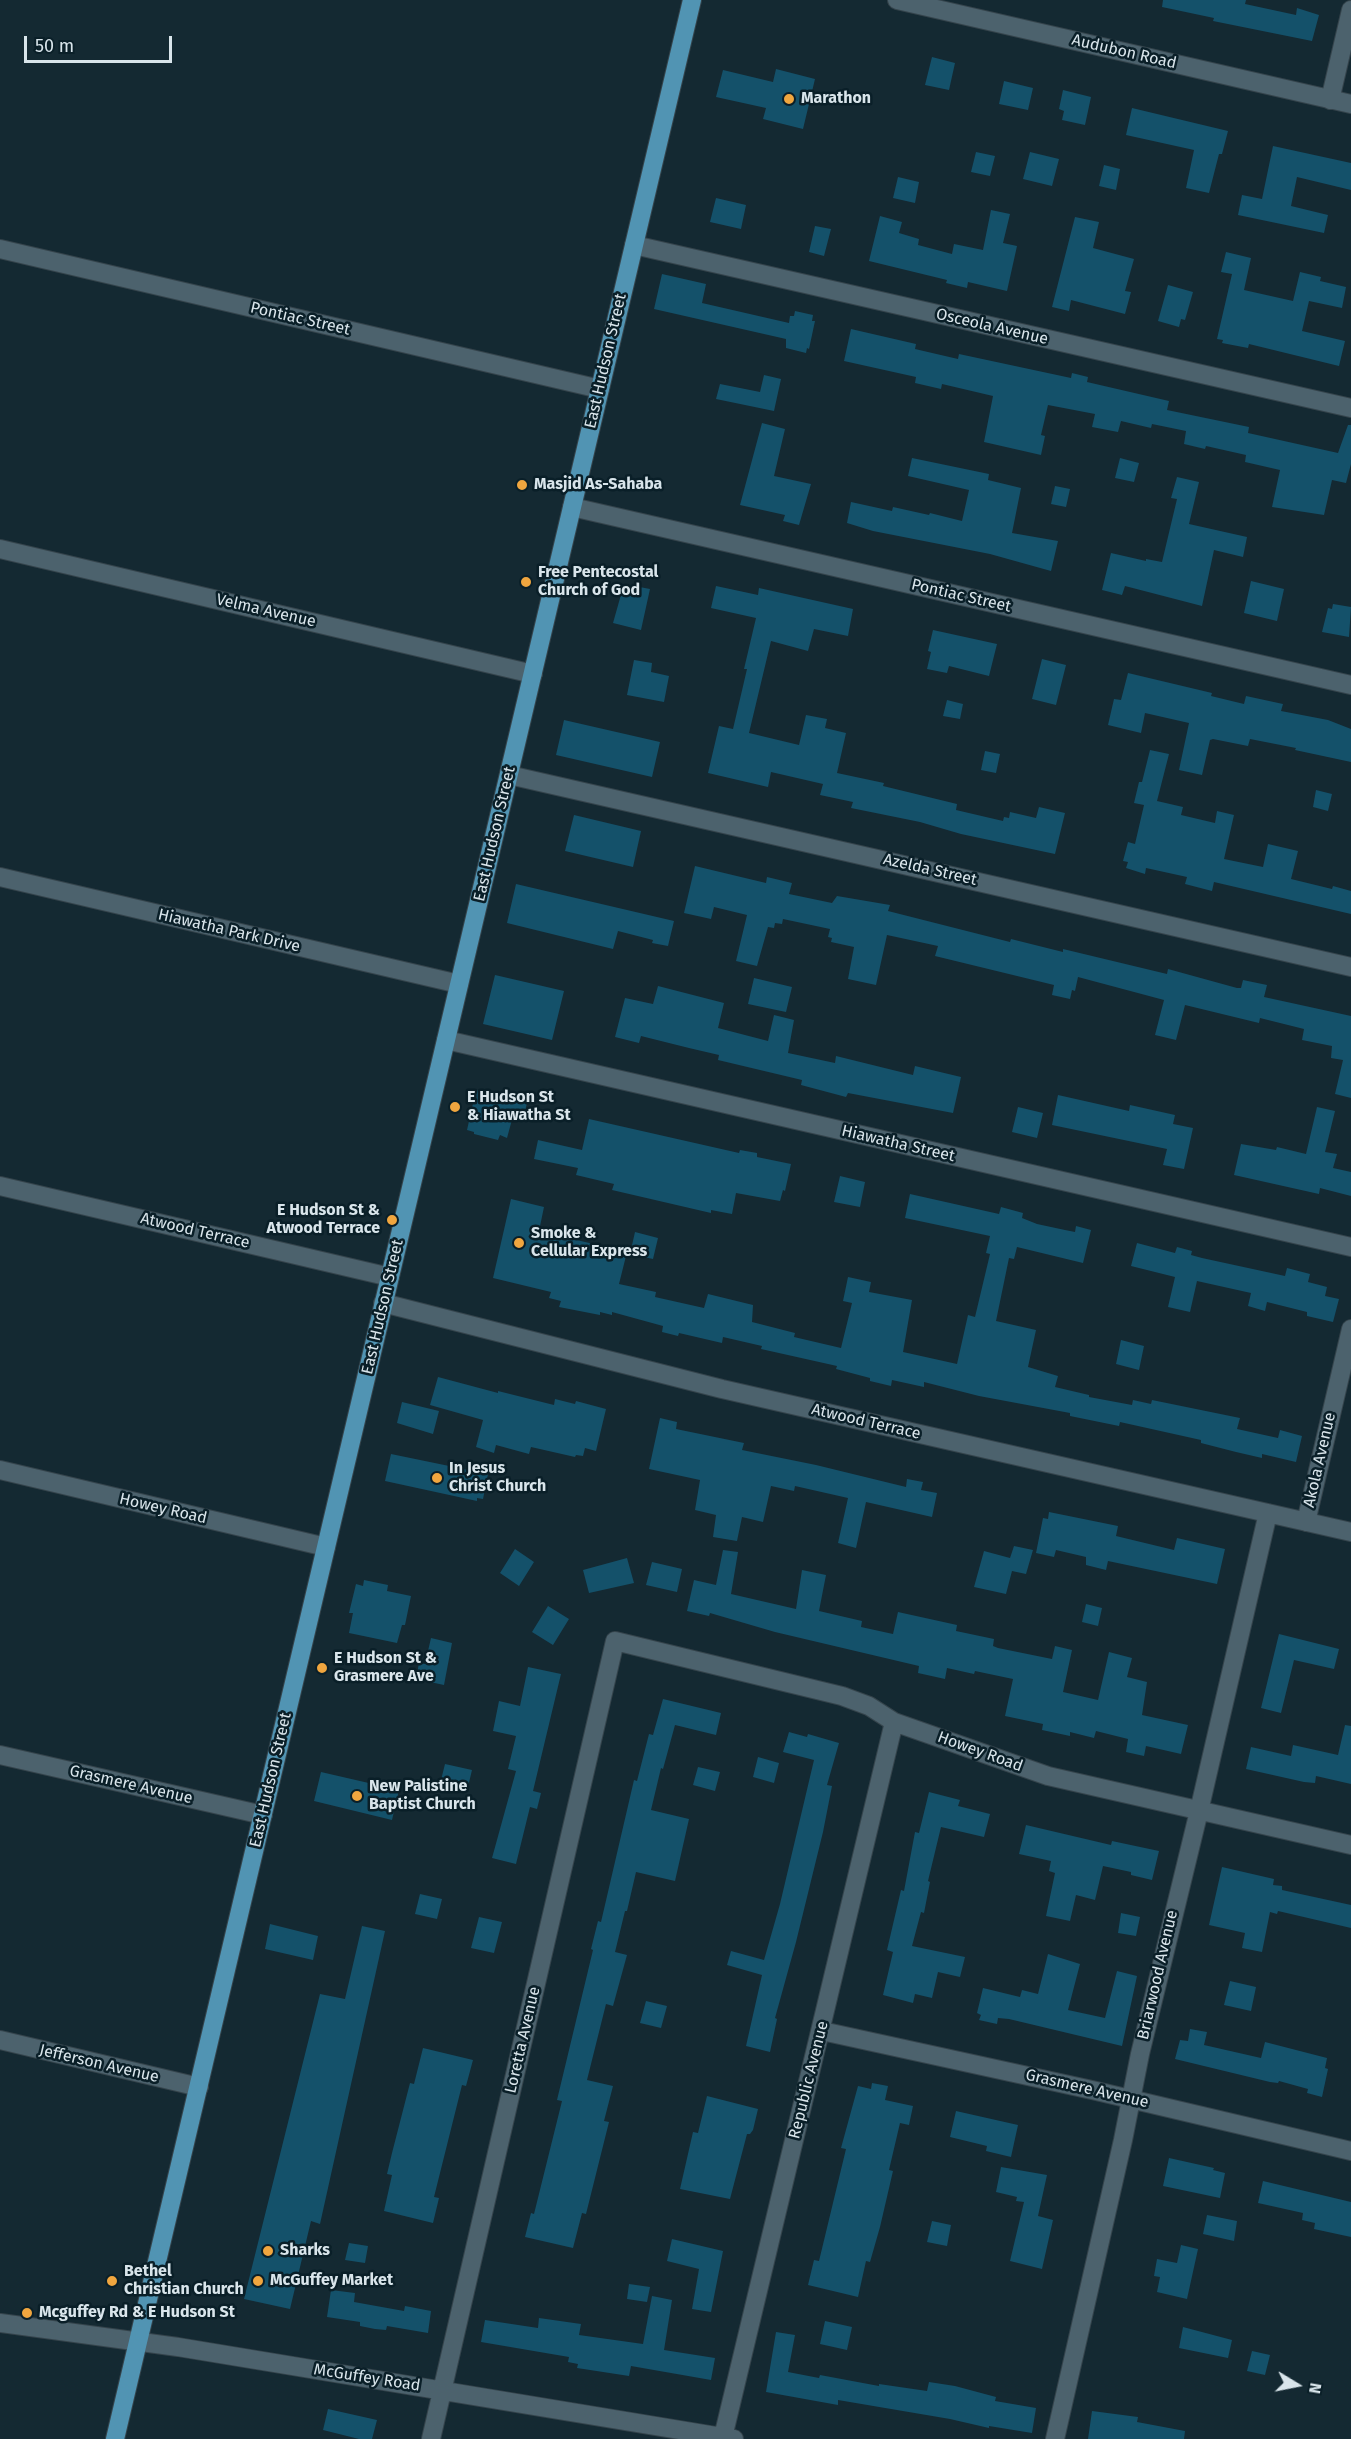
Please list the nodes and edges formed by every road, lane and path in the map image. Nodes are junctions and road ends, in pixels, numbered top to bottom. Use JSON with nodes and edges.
{"nodes":[{"id":1,"x":692,"y":0,"type":"edge"},
{"id":2,"x":897,"y":0,"type":"edge"},
{"id":3,"x":1351,"y":10,"type":"edge"},
{"id":4,"x":1330,"y":100,"type":"junction"},
{"id":5,"x":1351,"y":104,"type":"edge"},
{"id":6,"x":634,"y":245,"type":"junction"},
{"id":7,"x":0,"y":249,"type":"edge"},
{"id":8,"x":600,"y":388,"type":"junction"},
{"id":9,"x":1351,"y":408,"type":"edge"},
{"id":10,"x":572,"y":507,"type":"junction"},
{"id":11,"x":0,"y":549,"type":"edge"},
{"id":12,"x":532,"y":674,"type":"junction"},
{"id":13,"x":1351,"y":685,"type":"edge"},
{"id":14,"x":509,"y":775,"type":"junction"},
{"id":15,"x":0,"y":877,"type":"edge"},
{"id":16,"x":1351,"y":967,"type":"edge"},
{"id":17,"x":459,"y":984,"type":"junction"},
{"id":18,"x":446,"y":1040,"type":"junction"},
{"id":19,"x":0,"y":1186,"type":"edge"},
{"id":20,"x":1351,"y":1248,"type":"edge"},
{"id":21,"x":390,"y":1277,"type":"junction"},
{"id":22,"x":383,"y":1303,"type":"junction"},
{"id":23,"x":1351,"y":1329,"type":"edge"},
{"id":24,"x":0,"y":1470,"type":"edge"},
{"id":25,"x":1268,"y":1513,"type":"junction"},
{"id":26,"x":1306,"y":1522,"type":"junction"},
{"id":27,"x":1351,"y":1532,"type":"edge"},
{"id":28,"x":326,"y":1547,"type":"junction"},
{"id":29,"x":615,"y":1641,"type":"joint"},
{"id":30,"x":894,"y":1722,"type":"junction"},
{"id":31,"x":0,"y":1755,"type":"edge"},
{"id":32,"x":1199,"y":1810,"type":"junction"},
{"id":33,"x":263,"y":1815,"type":"junction"},
{"id":34,"x":1351,"y":1845,"type":"edge"},
{"id":35,"x":822,"y":2031,"type":"junction"},
{"id":36,"x":0,"y":2040,"type":"edge"},
{"id":37,"x":199,"y":2087,"type":"junction"},
{"id":38,"x":1131,"y":2099,"type":"junction"},
{"id":39,"x":1351,"y":2151,"type":"edge"},
{"id":40,"x":0,"y":2323,"type":"edge"},
{"id":41,"x":138,"y":2342,"type":"junction"},
{"id":42,"x":442,"y":2390,"type":"junction"},
{"id":43,"x":728,"y":2438,"type":"edge"},
{"id":44,"x":115,"y":2439,"type":"edge"},
{"id":45,"x":430,"y":2439,"type":"edge"},
{"id":46,"x":1054,"y":2439,"type":"edge"}],
"edges":[{"from":1,"to":6,"type":"main road","name":"East Hudson Street"},
{"from":2,"to":4,"type":"street","name":"Audubon Road"},
{"from":3,"to":4,"type":"street"},
{"from":4,"to":5,"type":"street","name":"Audubon Road"},
{"from":6,"to":8,"type":"main road","name":"East Hudson Street"},
{"from":6,"to":9,"type":"street","name":"Osceola Avenue"},
{"from":7,"to":8,"type":"street","name":"Pontiac Street"},
{"from":8,"to":10,"type":"main road","name":"East Hudson Street"},
{"from":10,"to":12,"type":"main road","name":"East Hudson Street"},
{"from":10,"to":13,"type":"street","name":"Pontiac Street"},
{"from":11,"to":12,"type":"street","name":"Velma Avenue"},
{"from":12,"to":14,"type":"main road","name":"East Hudson Street"},
{"from":14,"to":16,"type":"street","name":"Azelda Street"},
{"from":14,"to":17,"type":"main road","name":"East Hudson Street"},
{"from":15,"to":17,"type":"street","name":"Hiawatha Park Drive"},
{"from":17,"to":18,"type":"main road","name":"East Hudson Street"},
{"from":18,"to":20,"type":"street","name":"Hiawatha Street"},
{"from":18,"to":21,"type":"main road","name":"East Hudson Street"},
{"from":19,"to":21,"type":"street","name":"Atwood Terrace"},
{"from":21,"to":22,"type":"main road","name":"East Hudson Street"},
{"from":22,"to":25,"type":"street","name":"Atwood Terrace"},
{"from":22,"to":28,"type":"main road","name":"East Hudson Street"},
{"from":23,"to":26,"type":"street","name":"Akola Avenue"},
{"from":24,"to":28,"type":"street","name":"Howey Road"},
{"from":25,"to":26,"type":"street","name":"Atwood Terrace"},
{"from":25,"to":32,"type":"street","name":"Briarwood Avenue"},
{"from":26,"to":27,"type":"street","name":"Atwood Terrace"},
{"from":28,"to":33,"type":"main road","name":"East Hudson Street"},
{"from":29,"to":30,"type":"street","name":"Howey Road"},
{"from":29,"to":42,"type":"street","name":"Loretta Avenue"},
{"from":30,"to":32,"type":"street","name":"Howey Road"},
{"from":30,"to":35,"type":"street","name":"Republic Avenue"},
{"from":31,"to":33,"type":"street","name":"Grasmere Avenue"},
{"from":32,"to":34,"type":"street","name":"Howey Road"},
{"from":32,"to":38,"type":"street","name":"Briarwood Avenue"},
{"from":33,"to":37,"type":"main road","name":"East Hudson Street"},
{"from":35,"to":38,"type":"street","name":"Grasmere Avenue"},
{"from":35,"to":43,"type":"street","name":"Republic Avenue"},
{"from":36,"to":37,"type":"street","name":"Jefferson Avenue"},
{"from":37,"to":41,"type":"main road","name":"East Hudson Street"},
{"from":38,"to":39,"type":"street","name":"Grasmere Avenue"},
{"from":38,"to":46,"type":"street","name":"Briarwood Avenue"},
{"from":40,"to":41,"type":"street","name":"McGuffey Road"},
{"from":41,"to":42,"type":"street","name":"McGuffey Road"},
{"from":41,"to":44,"type":"main road","name":"East Hudson Street"},
{"from":42,"to":43,"type":"street","name":"McGuffey Road"},
{"from":42,"to":45,"type":"street","name":"Loretta Avenue"}]}
